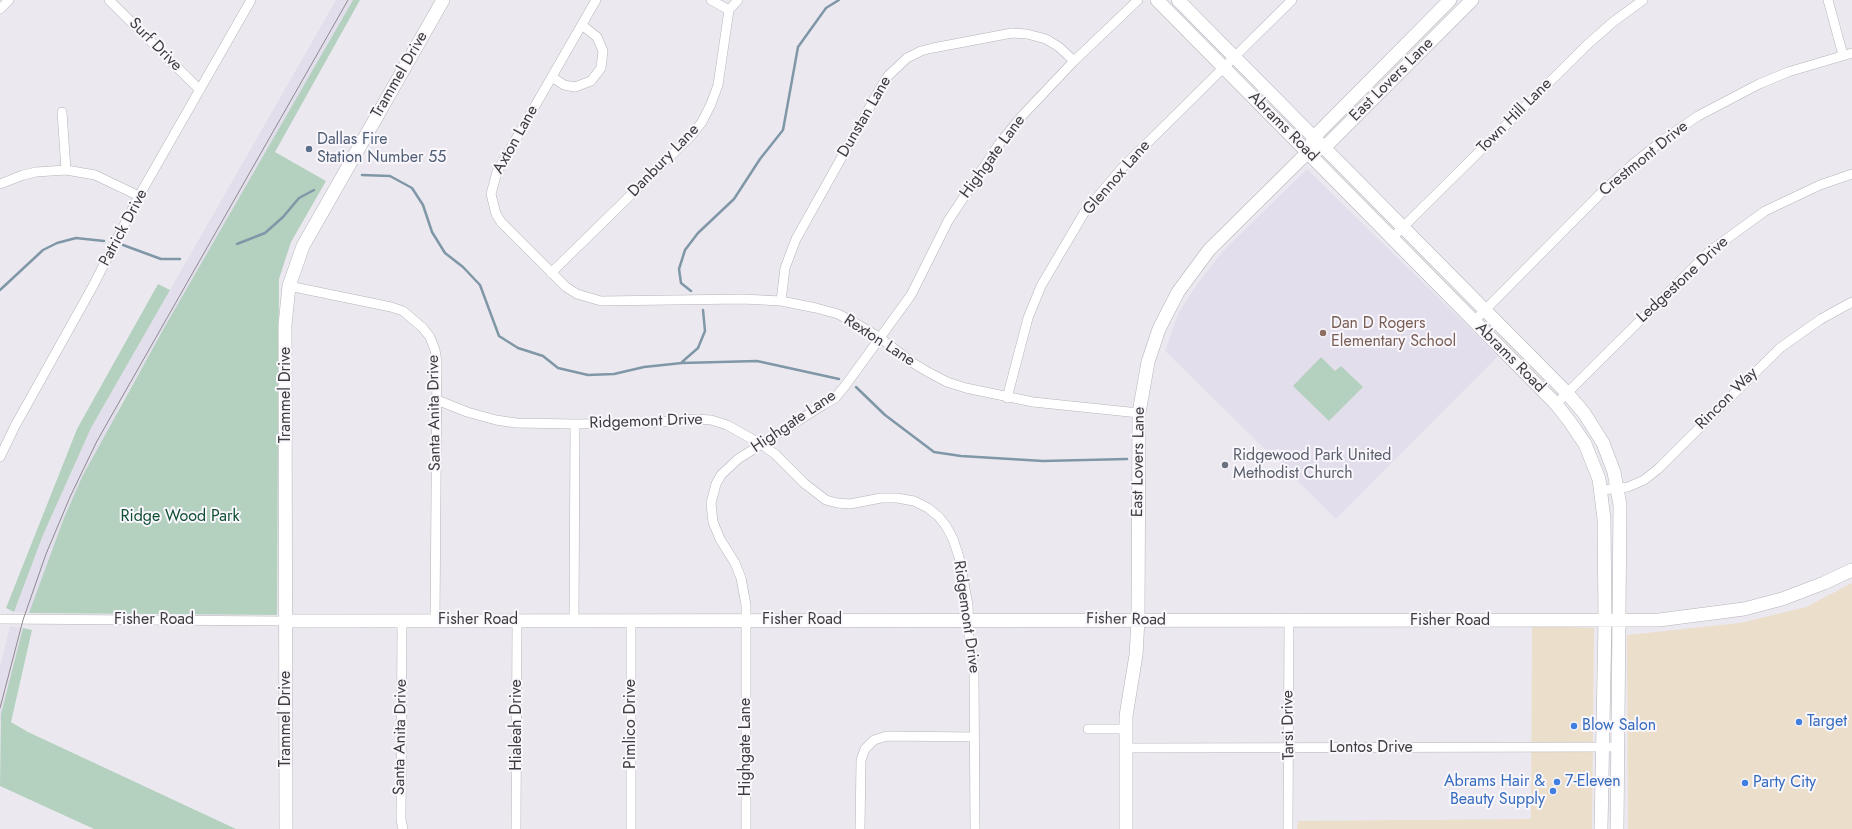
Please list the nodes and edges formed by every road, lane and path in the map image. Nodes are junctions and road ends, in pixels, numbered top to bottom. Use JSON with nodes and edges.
{"nodes":[{"id":1,"x":9,"y":0,"type":"edge"},
{"id":2,"x":109,"y":0,"type":"edge"},
{"id":3,"x":251,"y":0,"type":"edge"},
{"id":4,"x":443,"y":0,"type":"edge"},
{"id":5,"x":596,"y":0,"type":"edge"},
{"id":6,"x":711,"y":0,"type":"edge"},
{"id":7,"x":738,"y":0,"type":"edge"},
{"id":8,"x":1138,"y":0,"type":"edge"},
{"id":9,"x":1157,"y":0,"type":"edge"},
{"id":10,"x":1178,"y":0,"type":"edge"},
{"id":11,"x":1292,"y":0,"type":"edge"},
{"id":12,"x":1450,"y":0,"type":"edge"},
{"id":13,"x":1472,"y":0,"type":"edge"},
{"id":14,"x":1643,"y":0,"type":"edge"},
{"id":15,"x":1828,"y":0,"type":"edge"},
{"id":16,"x":0,"y":9,"type":"edge"},
{"id":17,"x":729,"y":10,"type":"junction"},
{"id":18,"x":582,"y":25,"type":"junction"},
{"id":19,"x":1848,"y":54,"type":"edge"},
{"id":20,"x":1235,"y":58,"type":"junction"},
{"id":21,"x":1074,"y":61,"type":"junction"},
{"id":22,"x":1223,"y":66,"type":"junction"},
{"id":23,"x":552,"y":77,"type":"junction"},
{"id":24,"x":200,"y":90,"type":"junction"},
{"id":25,"x":62,"y":112,"type":"dead end"},
{"id":26,"x":1314,"y":137,"type":"junction"},
{"id":27,"x":1324,"y":148,"type":"junction"},
{"id":28,"x":1308,"y":152,"type":"junction"},
{"id":29,"x":66,"y":170,"type":"junction"},
{"id":30,"x":1852,"y":174,"type":"edge"},
{"id":31,"x":0,"y":184,"type":"edge"},
{"id":32,"x":140,"y":196,"type":"junction"},
{"id":33,"x":1403,"y":228,"type":"junction"},
{"id":34,"x":1392,"y":238,"type":"junction"},
{"id":35,"x":550,"y":273,"type":"junction"},
{"id":36,"x":289,"y":286,"type":"junction"},
{"id":37,"x":780,"y":301,"type":"junction"},
{"id":38,"x":1852,"y":302,"type":"edge"},
{"id":39,"x":1484,"y":310,"type":"junction"},
{"id":40,"x":1474,"y":321,"type":"junction"},
{"id":41,"x":879,"y":338,"type":"junction"},
{"id":42,"x":1567,"y":393,"type":"junction"},
{"id":43,"x":1007,"y":398,"type":"junction"},
{"id":44,"x":437,"y":400,"type":"junction"},
{"id":45,"x":1556,"y":404,"type":"junction"},
{"id":46,"x":1139,"y":413,"type":"junction"},
{"id":47,"x":575,"y":424,"type":"junction"},
{"id":48,"x":1600,"y":437,"type":"junction"},
{"id":49,"x":761,"y":444,"type":"junction"},
{"id":50,"x":1585,"y":444,"type":"junction"},
{"id":51,"x":0,"y":458,"type":"edge"},
{"id":52,"x":1618,"y":489,"type":"junction"},
{"id":53,"x":1602,"y":490,"type":"junction"},
{"id":54,"x":1852,"y":570,"type":"edge"},
{"id":55,"x":0,"y":619,"type":"edge"},
{"id":56,"x":968,"y":619,"type":"junction"},
{"id":57,"x":435,"y":620,"type":"junction"},
{"id":58,"x":517,"y":620,"type":"junction"},
{"id":59,"x":631,"y":620,"type":"junction"},
{"id":60,"x":746,"y":620,"type":"junction"},
{"id":61,"x":1138,"y":620,"type":"junction"},
{"id":62,"x":1289,"y":620,"type":"junction"},
{"id":63,"x":286,"y":621,"type":"junction"},
{"id":64,"x":402,"y":621,"type":"junction"},
{"id":65,"x":574,"y":621,"type":"junction"},
{"id":66,"x":1605,"y":621,"type":"junction"},
{"id":67,"x":1619,"y":621,"type":"junction"},
{"id":68,"x":1088,"y":729,"type":"dead end"},
{"id":69,"x":1126,"y":729,"type":"junction"},
{"id":70,"x":975,"y":737,"type":"junction"},
{"id":71,"x":1603,"y":747,"type":"junction"},
{"id":72,"x":1125,"y":748,"type":"junction"},
{"id":73,"x":1289,"y":748,"type":"junction"},
{"id":74,"x":1618,"y":748,"type":"junction"},
{"id":75,"x":286,"y":829,"type":"edge"},
{"id":76,"x":402,"y":829,"type":"edge"},
{"id":77,"x":516,"y":829,"type":"edge"},
{"id":78,"x":631,"y":829,"type":"edge"},
{"id":79,"x":746,"y":829,"type":"edge"},
{"id":80,"x":860,"y":829,"type":"edge"},
{"id":81,"x":975,"y":829,"type":"edge"},
{"id":82,"x":1126,"y":829,"type":"edge"},
{"id":83,"x":1288,"y":829,"type":"edge"},
{"id":84,"x":1601,"y":829,"type":"edge"},
{"id":85,"x":1617,"y":829,"type":"edge"}],
"edges":[{"from":1,"to":16,"type":"street"},
{"from":2,"to":24,"type":"street","name":"Surf Drive"},
{"from":3,"to":24,"type":"street","name":"Patrick Drive"},
{"from":4,"to":36,"type":"street","name":"Trammel Drive"},
{"from":5,"to":18,"type":"street","name":"Axton Lane"},
{"from":6,"to":17,"type":"street"},
{"from":7,"to":17,"type":"street"},
{"from":8,"to":21,"type":"street","name":"Highgate Lane"},
{"from":9,"to":22,"type":"street","name":"Abrams Road"},
{"from":10,"to":20,"type":"street","name":"Abrams Road"},
{"from":11,"to":20,"type":"street","name":"Glennox Lane"},
{"from":12,"to":26,"type":"street","name":"East Lovers Lane"},
{"from":13,"to":27,"type":"street","name":"East Lovers Lane"},
{"from":14,"to":33,"type":"street","name":"Town Hill Lane"},
{"from":15,"to":19,"type":"street"},
{"from":17,"to":35,"type":"street","name":"Danbury Lane"},
{"from":18,"to":23,"type":"street","name":"Axton Lane"},
{"from":18,"to":23,"type":"street"},
{"from":19,"to":39,"type":"street","name":"Crestmont Drive"},
{"from":20,"to":22,"type":"street","name":"Glennox Lane"},
{"from":20,"to":26,"type":"street","name":"Abrams Road"},
{"from":21,"to":37,"type":"street","name":"Dunstan Lane"},
{"from":21,"to":41,"type":"street","name":"Highgate Lane"},
{"from":22,"to":28,"type":"street","name":"Abrams Road"},
{"from":22,"to":43,"type":"street","name":"Glennox Lane"},
{"from":23,"to":35,"type":"street","name":"Axton Lane"},
{"from":24,"to":32,"type":"street","name":"Patrick Drive"},
{"from":25,"to":29,"type":"street"},
{"from":26,"to":27,"type":"street","name":"Abrams Road"},
{"from":26,"to":28,"type":"street","name":"East Lovers Lane"},
{"from":27,"to":28,"type":"street"},
{"from":27,"to":33,"type":"street","name":"Abrams Road"},
{"from":28,"to":34,"type":"street","name":"Abrams Road"},
{"from":28,"to":46,"type":"street","name":"East Lovers Lane"},
{"from":29,"to":31,"type":"street"},
{"from":29,"to":32,"type":"street"},
{"from":30,"to":42,"type":"street","name":"Ledgestone Drive"},
{"from":32,"to":51,"type":"street","name":"Patrick Drive"},
{"from":33,"to":34,"type":"street","name":"Town Hill Lane"},
{"from":33,"to":39,"type":"street","name":"Abrams Road"},
{"from":34,"to":40,"type":"street","name":"Abrams Road"},
{"from":35,"to":37,"type":"street","name":"Rexton Lane"},
{"from":36,"to":44,"type":"street","name":"Santa Anita Drive"},
{"from":36,"to":63,"type":"street","name":"Trammel Drive"},
{"from":37,"to":41,"type":"street","name":"Rexton Lane"},
{"from":38,"to":52,"type":"street","name":"Rincon Way"},
{"from":39,"to":40,"type":"street","name":"Crestmont Drive"},
{"from":39,"to":42,"type":"street","name":"Abrams Road"},
{"from":40,"to":45,"type":"street","name":"Abrams Road"},
{"from":41,"to":43,"type":"street","name":"Rexton Lane"},
{"from":41,"to":49,"type":"street","name":"Highgate Lane"},
{"from":42,"to":45,"type":"street","name":"Ledgestone Drive"},
{"from":42,"to":48,"type":"street","name":"Abrams Road"},
{"from":43,"to":46,"type":"street","name":"Rexton Lane"},
{"from":44,"to":47,"type":"street","name":"Ridgemont Drive"},
{"from":44,"to":57,"type":"street","name":"Santa Anita Drive"},
{"from":45,"to":50,"type":"street","name":"Abrams Road"},
{"from":46,"to":61,"type":"street","name":"East Lovers Lane"},
{"from":47,"to":49,"type":"street","name":"Ridgemont Drive"},
{"from":47,"to":65,"type":"street"},
{"from":48,"to":50,"type":"street"},
{"from":48,"to":52,"type":"street","name":"Abrams Road"},
{"from":49,"to":56,"type":"street","name":"Ridgemont Drive"},
{"from":49,"to":60,"type":"street","name":"Highgate Lane"},
{"from":50,"to":53,"type":"street","name":"Abrams Road"},
{"from":52,"to":53,"type":"street","name":"Rincon Way"},
{"from":52,"to":67,"type":"street","name":"Abrams Road"},
{"from":53,"to":66,"type":"street","name":"Abrams Road"},
{"from":54,"to":67,"type":"street","name":"Fisher Road"},
{"from":55,"to":63,"type":"street","name":"Fisher Road"},
{"from":56,"to":60,"type":"street","name":"Fisher Road"},
{"from":56,"to":61,"type":"street","name":"Fisher Road"},
{"from":56,"to":70,"type":"street","name":"Ridgemont Drive"},
{"from":57,"to":58,"type":"street","name":"Fisher Road"},
{"from":57,"to":64,"type":"street","name":"Fisher Road"},
{"from":58,"to":65,"type":"street","name":"Fisher Road"},
{"from":58,"to":77,"type":"street","name":"Hialeah Drive"},
{"from":59,"to":60,"type":"street","name":"Fisher Road"},
{"from":59,"to":65,"type":"street","name":"Fisher Road"},
{"from":59,"to":78,"type":"street","name":"Pimlico Drive"},
{"from":60,"to":79,"type":"street","name":"Highgate Lane"},
{"from":61,"to":62,"type":"street","name":"Fisher Road"},
{"from":61,"to":69,"type":"street","name":"East Lovers Lane"},
{"from":62,"to":66,"type":"street","name":"Fisher Road"},
{"from":62,"to":73,"type":"street","name":"Tarsi Drive"},
{"from":63,"to":64,"type":"street","name":"Fisher Road"},
{"from":63,"to":75,"type":"street","name":"Trammel Drive"},
{"from":64,"to":76,"type":"street","name":"Santa Anita Drive"},
{"from":66,"to":67,"type":"street","name":"Fisher Road"},
{"from":66,"to":71,"type":"street","name":"Abrams Road"},
{"from":67,"to":74,"type":"street","name":"Abrams Road"},
{"from":68,"to":69,"type":"street"},
{"from":69,"to":72,"type":"street","name":"East Lovers Lane"},
{"from":70,"to":80,"type":"street"},
{"from":70,"to":81,"type":"street","name":"Ridgemont Drive"},
{"from":71,"to":73,"type":"street","name":"Lontos Drive"},
{"from":71,"to":74,"type":"street","name":"Lontos Drive"},
{"from":71,"to":84,"type":"street","name":"Abrams Road"},
{"from":72,"to":73,"type":"street","name":"Lontos Drive"},
{"from":72,"to":82,"type":"street","name":"East Lovers Lane"},
{"from":73,"to":83,"type":"street","name":"Tarsi Drive"},
{"from":74,"to":85,"type":"street","name":"Abrams Road"}]}
